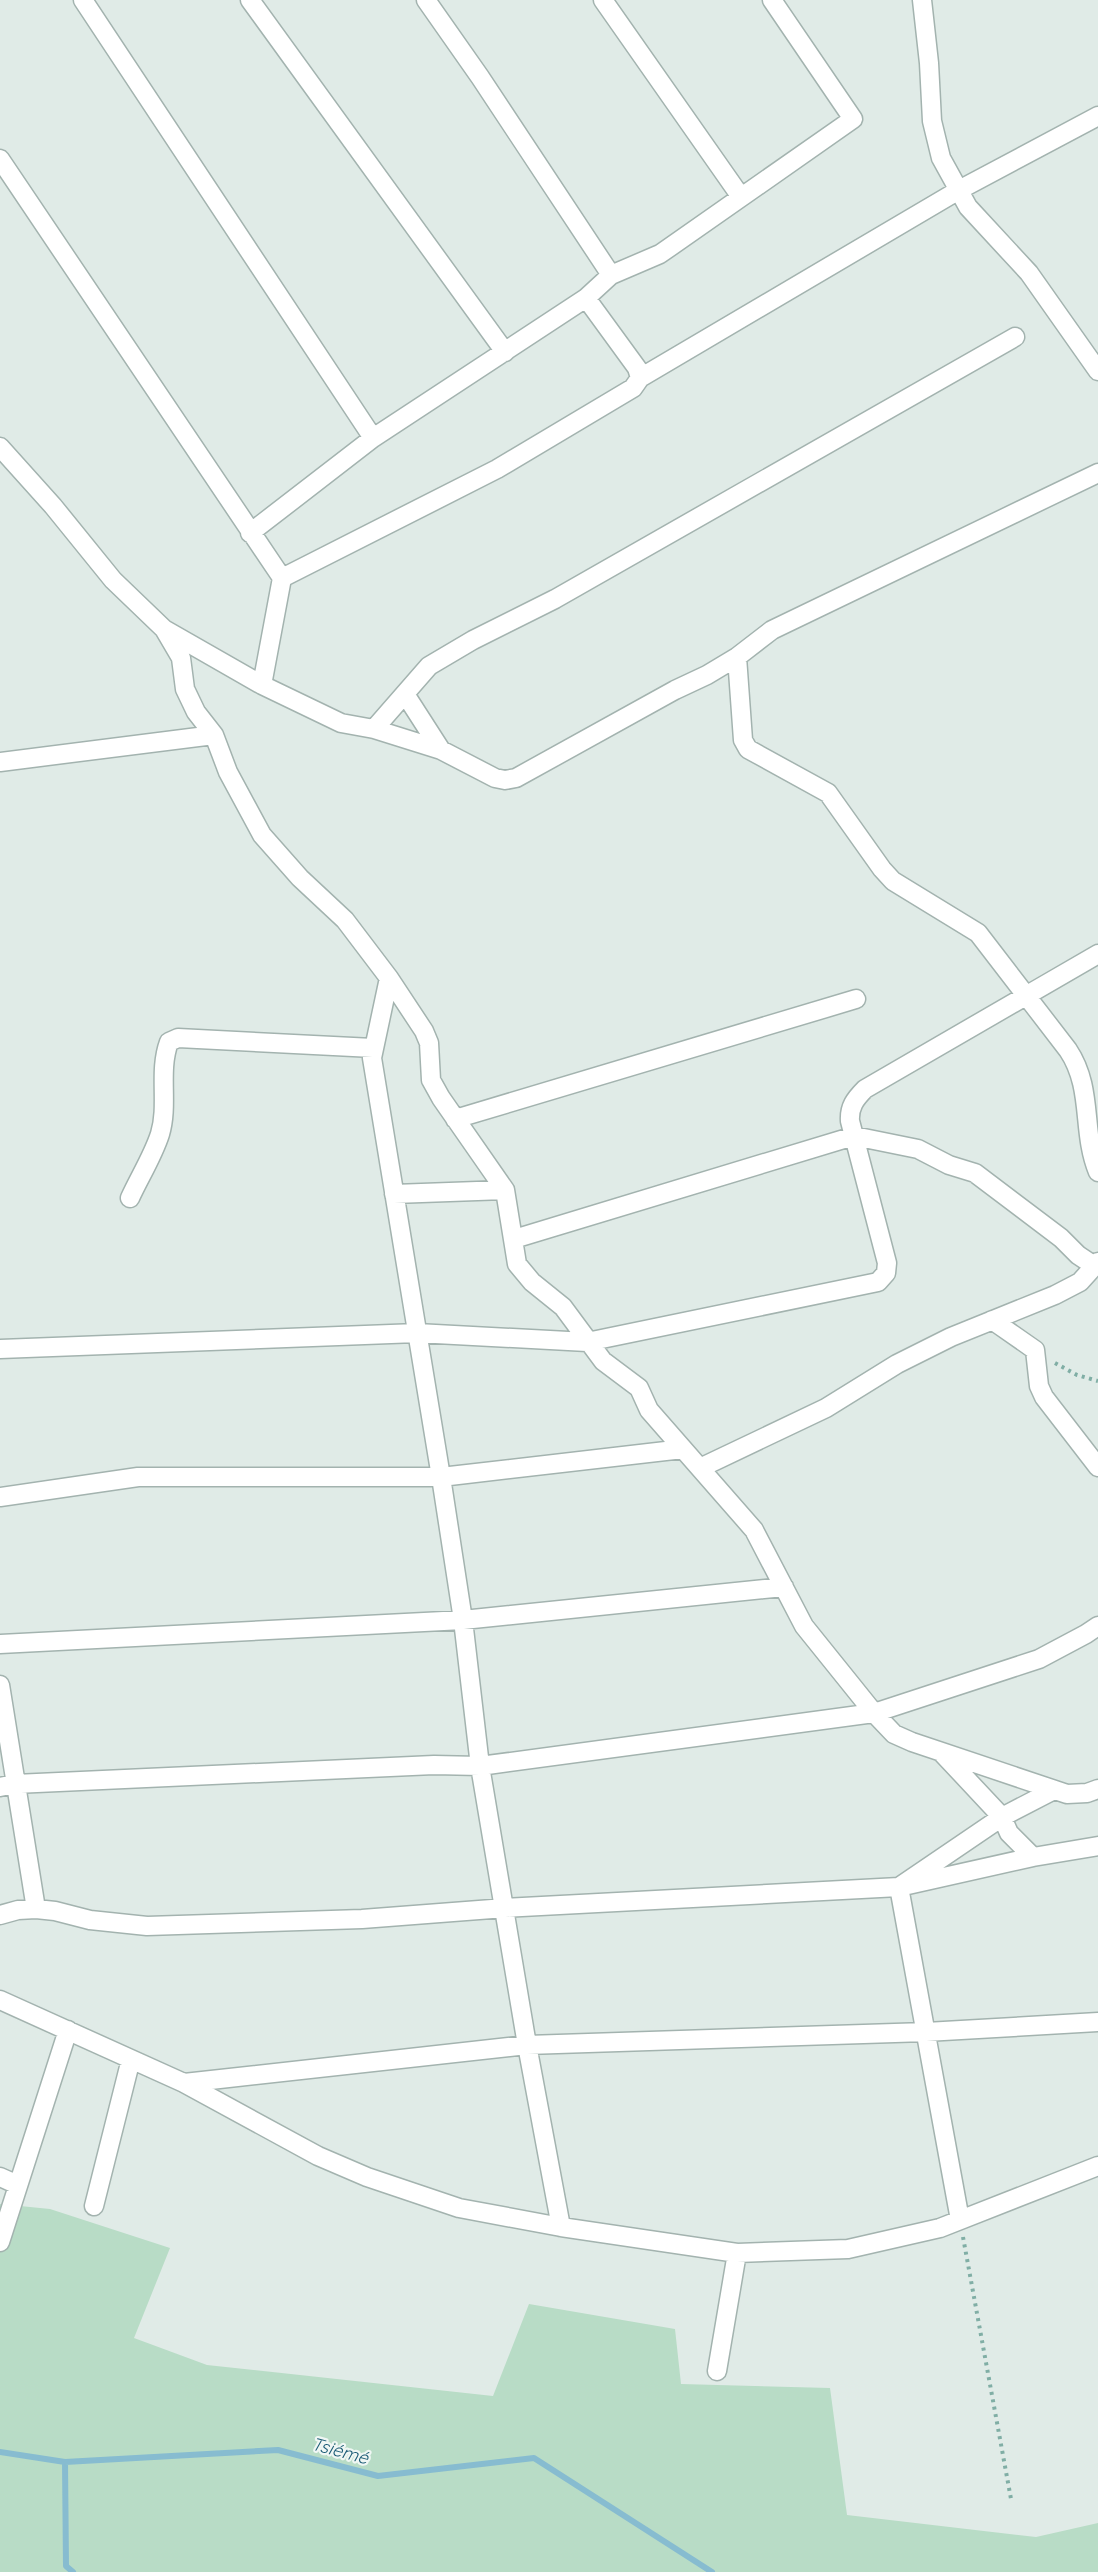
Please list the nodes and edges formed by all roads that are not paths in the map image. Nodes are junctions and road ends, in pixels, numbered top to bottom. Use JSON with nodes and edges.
{"nodes":[{"id":1,"x":83,"y":0,"type":"edge"},
{"id":2,"x":250,"y":0,"type":"edge"},
{"id":3,"x":426,"y":0,"type":"edge"},
{"id":4,"x":603,"y":0,"type":"edge"},
{"id":5,"x":772,"y":0,"type":"edge"},
{"id":6,"x":922,"y":0,"type":"edge"},
{"id":7,"x":1098,"y":116,"type":"edge"},
{"id":8,"x":0,"y":159,"type":"edge"},
{"id":9,"x":959,"y":190,"type":"junction"},
{"id":10,"x":741,"y":197,"type":"junction"},
{"id":11,"x":611,"y":275,"type":"junction"},
{"id":12,"x":586,"y":298,"type":"junction"},
{"id":13,"x":1015,"y":337,"type":"dead end"},
{"id":14,"x":505,"y":352,"type":"junction"},
{"id":15,"x":1098,"y":370,"type":"edge"},
{"id":16,"x":640,"y":378,"type":"junction"},
{"id":17,"x":373,"y":438,"type":"junction"},
{"id":18,"x":0,"y":447,"type":"edge"},
{"id":19,"x":1098,"y":473,"type":"edge"},
{"id":20,"x":250,"y":533,"type":"junction"},
{"id":21,"x":282,"y":578,"type":"junction"},
{"id":22,"x":164,"y":629,"type":"junction"},
{"id":23,"x":736,"y":657,"type":"junction"},
{"id":24,"x":262,"y":685,"type":"junction"},
{"id":25,"x":405,"y":694,"type":"junction"},
{"id":26,"x":374,"y":729,"type":"junction"},
{"id":27,"x":214,"y":735,"type":"junction"},
{"id":28,"x":441,"y":750,"type":"junction"},
{"id":29,"x":0,"y":762,"type":"edge"},
{"id":30,"x":1098,"y":954,"type":"edge"},
{"id":31,"x":389,"y":978,"type":"junction"},
{"id":32,"x":1027,"y":995,"type":"junction"},
{"id":33,"x":856,"y":999,"type":"dead end"},
{"id":34,"x":373,"y":1048,"type":"junction"},
{"id":35,"x":1091,"y":1086,"type":"edge"},
{"id":36,"x":455,"y":1119,"type":"junction"},
{"id":37,"x":854,"y":1136,"type":"junction"},
{"id":38,"x":1098,"y":1172,"type":"edge"},
{"id":39,"x":505,"y":1190,"type":"junction"},
{"id":40,"x":394,"y":1194,"type":"junction"},
{"id":41,"x":130,"y":1198,"type":"dead end"},
{"id":42,"x":514,"y":1239,"type":"junction"},
{"id":43,"x":1097,"y":1265,"type":"edge"},
{"id":44,"x":992,"y":1320,"type":"junction"},
{"id":45,"x":417,"y":1333,"type":"junction"},
{"id":46,"x":588,"y":1342,"type":"junction"},
{"id":47,"x":0,"y":1349,"type":"edge"},
{"id":48,"x":683,"y":1449,"type":"junction"},
{"id":49,"x":1098,"y":1467,"type":"edge"},
{"id":50,"x":700,"y":1468,"type":"junction"},
{"id":51,"x":441,"y":1477,"type":"junction"},
{"id":52,"x":0,"y":1497,"type":"edge"},
{"id":53,"x":784,"y":1587,"type":"junction"},
{"id":54,"x":463,"y":1620,"type":"junction"},
{"id":55,"x":1098,"y":1626,"type":"edge"},
{"id":56,"x":0,"y":1644,"type":"edge"},
{"id":57,"x":0,"y":1685,"type":"edge"},
{"id":58,"x":874,"y":1713,"type":"junction"},
{"id":59,"x":940,"y":1751,"type":"junction"},
{"id":60,"x":480,"y":1766,"type":"junction"},
{"id":61,"x":8,"y":1785,"type":"edge"},
{"id":62,"x":1098,"y":1789,"type":"edge"},
{"id":63,"x":1054,"y":1790,"type":"junction"},
{"id":64,"x":1002,"y":1816,"type":"junction"},
{"id":65,"x":1098,"y":1846,"type":"edge"},
{"id":66,"x":1033,"y":1857,"type":"junction"},
{"id":67,"x":899,"y":1887,"type":"junction"},
{"id":68,"x":505,"y":1908,"type":"junction"},
{"id":69,"x":36,"y":1909,"type":"junction"},
{"id":70,"x":0,"y":1915,"type":"edge"},
{"id":71,"x":1,"y":2003,"type":"edge"},
{"id":72,"x":1098,"y":2022,"type":"edge"},
{"id":73,"x":68,"y":2030,"type":"junction"},
{"id":74,"x":926,"y":2032,"type":"junction"},
{"id":75,"x":527,"y":2044,"type":"junction"},
{"id":76,"x":131,"y":2059,"type":"junction"},
{"id":77,"x":184,"y":2083,"type":"junction"},
{"id":78,"x":1098,"y":2166,"type":"edge"},
{"id":79,"x":0,"y":2176,"type":"edge"},
{"id":80,"x":18,"y":2185,"type":"junction"},
{"id":81,"x":94,"y":2206,"type":"dead end"},
{"id":82,"x":960,"y":2220,"type":"junction"},
{"id":83,"x":561,"y":2227,"type":"junction"},
{"id":84,"x":0,"y":2242,"type":"edge"},
{"id":85,"x":737,"y":2253,"type":"junction"},
{"id":86,"x":717,"y":2371,"type":"dead end"}],
"edges":[{"from":1,"to":17,"type":"street"},
{"from":2,"to":14,"type":"street"},
{"from":3,"to":11,"type":"street"},
{"from":4,"to":10,"type":"street"},
{"from":5,"to":10,"type":"street"},
{"from":6,"to":9,"type":"street"},
{"from":7,"to":9,"type":"street"},
{"from":8,"to":20,"type":"street"},
{"from":9,"to":15,"type":"street"},
{"from":9,"to":16,"type":"street"},
{"from":10,"to":11,"type":"street"},
{"from":11,"to":12,"type":"street"},
{"from":12,"to":14,"type":"street"},
{"from":12,"to":16,"type":"street"},
{"from":13,"to":25,"type":"street"},
{"from":14,"to":17,"type":"street"},
{"from":16,"to":21,"type":"street"},
{"from":17,"to":20,"type":"street"},
{"from":18,"to":22,"type":"street"},
{"from":19,"to":23,"type":"street"},
{"from":20,"to":21,"type":"street"},
{"from":21,"to":24,"type":"street"},
{"from":22,"to":24,"type":"street"},
{"from":22,"to":27,"type":"street"},
{"from":23,"to":28,"type":"street"},
{"from":23,"to":32,"type":"street"},
{"from":24,"to":26,"type":"street"},
{"from":25,"to":26,"type":"street"},
{"from":25,"to":28,"type":"street"},
{"from":26,"to":28,"type":"street"},
{"from":27,"to":29,"type":"street"},
{"from":27,"to":31,"type":"street"},
{"from":30,"to":32,"type":"street"},
{"from":31,"to":34,"type":"street"},
{"from":31,"to":36,"type":"street"},
{"from":32,"to":35,"type":"street"},
{"from":32,"to":37,"type":"street"},
{"from":33,"to":36,"type":"street"},
{"from":34,"to":40,"type":"street"},
{"from":34,"to":41,"type":"street"},
{"from":35,"to":38,"type":"street"},
{"from":36,"to":39,"type":"street"},
{"from":37,"to":42,"type":"street"},
{"from":37,"to":43,"type":"street"},
{"from":37,"to":46,"type":"street"},
{"from":39,"to":40,"type":"street"},
{"from":39,"to":42,"type":"street"},
{"from":40,"to":45,"type":"street"},
{"from":42,"to":46,"type":"street"},
{"from":43,"to":44,"type":"street"},
{"from":44,"to":49,"type":"street"},
{"from":44,"to":50,"type":"street"},
{"from":45,"to":46,"type":"street"},
{"from":45,"to":47,"type":"street"},
{"from":45,"to":51,"type":"street"},
{"from":46,"to":48,"type":"street"},
{"from":48,"to":50,"type":"street"},
{"from":48,"to":51,"type":"street"},
{"from":50,"to":53,"type":"street"},
{"from":51,"to":52,"type":"street"},
{"from":51,"to":54,"type":"street"},
{"from":53,"to":54,"type":"street"},
{"from":53,"to":58,"type":"street"},
{"from":54,"to":56,"type":"street"},
{"from":54,"to":60,"type":"street"},
{"from":55,"to":58,"type":"street"},
{"from":57,"to":61,"type":"street"},
{"from":58,"to":59,"type":"street"},
{"from":58,"to":60,"type":"street"},
{"from":59,"to":63,"type":"street"},
{"from":59,"to":64,"type":"street"},
{"from":60,"to":61,"type":"street"},
{"from":60,"to":68,"type":"street"},
{"from":61,"to":69,"type":"street"},
{"from":62,"to":63,"type":"street"},
{"from":63,"to":64,"type":"street"},
{"from":64,"to":66,"type":"street"},
{"from":64,"to":67,"type":"street"},
{"from":65,"to":66,"type":"street"},
{"from":66,"to":67,"type":"street"},
{"from":67,"to":68,"type":"street"},
{"from":67,"to":74,"type":"street"},
{"from":68,"to":69,"type":"street"},
{"from":68,"to":75,"type":"street"},
{"from":69,"to":70,"type":"street"},
{"from":71,"to":73,"type":"street"},
{"from":72,"to":74,"type":"street"},
{"from":73,"to":76,"type":"street"},
{"from":73,"to":80,"type":"street"},
{"from":74,"to":75,"type":"street"},
{"from":74,"to":82,"type":"street"},
{"from":75,"to":77,"type":"street"},
{"from":75,"to":83,"type":"street"},
{"from":76,"to":77,"type":"street"},
{"from":76,"to":81,"type":"street"},
{"from":77,"to":83,"type":"street"},
{"from":78,"to":82,"type":"street"},
{"from":79,"to":80,"type":"street"},
{"from":80,"to":84,"type":"street"},
{"from":82,"to":85,"type":"street"},
{"from":83,"to":85,"type":"street"},
{"from":85,"to":86,"type":"street"}]}
